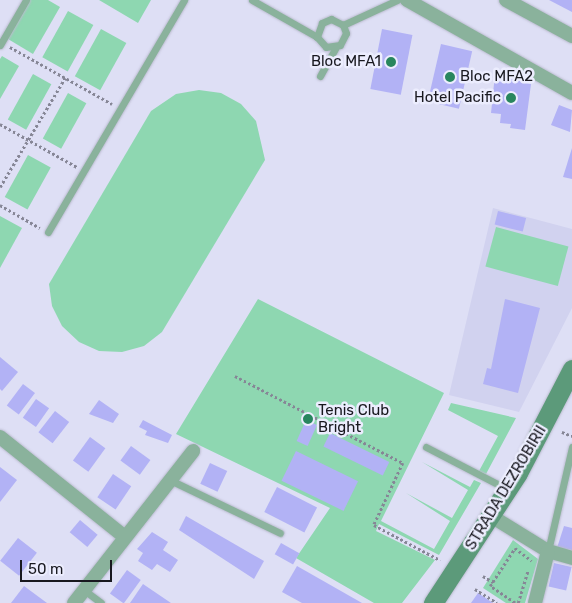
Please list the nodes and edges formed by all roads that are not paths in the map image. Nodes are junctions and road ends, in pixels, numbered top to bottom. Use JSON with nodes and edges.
{"nodes":[{"id":1,"x":26,"y":0,"type":"edge"},
{"id":2,"x":184,"y":0,"type":"edge"},
{"id":3,"x":252,"y":0,"type":"edge"},
{"id":4,"x":397,"y":0,"type":"edge"},
{"id":5,"x":407,"y":0,"type":"edge"},
{"id":6,"x":506,"y":0,"type":"edge"},
{"id":7,"x":386,"y":2,"type":"edge"},
{"id":8,"x":343,"y":25,"type":"junction"},
{"id":9,"x":317,"y":36,"type":"junction"},
{"id":10,"x":572,"y":36,"type":"edge"},
{"id":11,"x":1,"y":44,"type":"edge"},
{"id":12,"x":336,"y":47,"type":"junction"},
{"id":13,"x":320,"y":76,"type":"dead end"},
{"id":14,"x":572,"y":92,"type":"edge"},
{"id":15,"x":48,"y":232,"type":"road end"},
{"id":16,"x":572,"y":369,"type":"edge"},
{"id":17,"x":0,"y":437,"type":"edge"},
{"id":18,"x":426,"y":446,"type":"dead end"},
{"id":19,"x":572,"y":447,"type":"edge"},
{"id":20,"x":193,"y":451,"type":"dead end"},
{"id":21,"x":170,"y":480,"type":"junction"},
{"id":22,"x":508,"y":490,"type":"junction"},
{"id":23,"x":491,"y":516,"type":"junction"},
{"id":24,"x":280,"y":533,"type":"dead end"},
{"id":25,"x":126,"y":537,"type":"junction"},
{"id":26,"x":548,"y":551,"type":"junction"},
{"id":27,"x":572,"y":558,"type":"edge"},
{"id":28,"x":84,"y":590,"type":"junction"},
{"id":29,"x":74,"y":603,"type":"edge"},
{"id":30,"x":101,"y":603,"type":"edge"},
{"id":31,"x":433,"y":603,"type":"edge"},
{"id":32,"x":536,"y":603,"type":"edge"}],
"edges":[{"from":1,"to":11,"type":"lane"},
{"from":2,"to":15,"type":"lane"},
{"from":3,"to":9,"type":"lane"},
{"from":4,"to":7,"type":"lane"},
{"from":5,"to":14,"type":"street"},
{"from":6,"to":10,"type":"street"},
{"from":7,"to":8,"type":"lane"},
{"from":8,"to":9,"type":"lane"},
{"from":8,"to":12,"type":"lane"},
{"from":9,"to":12,"type":"lane"},
{"from":12,"to":13,"type":"lane"},
{"from":16,"to":22,"type":"main road","name":"STRADA DEZROBIRII"},
{"from":17,"to":25,"type":"street"},
{"from":18,"to":22,"type":"lane"},
{"from":19,"to":26,"type":"lane"},
{"from":20,"to":21,"type":"street"},
{"from":21,"to":24,"type":"lane"},
{"from":21,"to":25,"type":"street"},
{"from":22,"to":23,"type":"main road","name":"STRADA DEZROBIRII"},
{"from":23,"to":26,"type":"street"},
{"from":23,"to":31,"type":"main road","name":"STRADA DEZROBIRII"},
{"from":25,"to":28,"type":"street"},
{"from":26,"to":27,"type":"street"},
{"from":26,"to":32,"type":"street"},
{"from":28,"to":29,"type":"street"},
{"from":28,"to":30,"type":"lane"}]}
